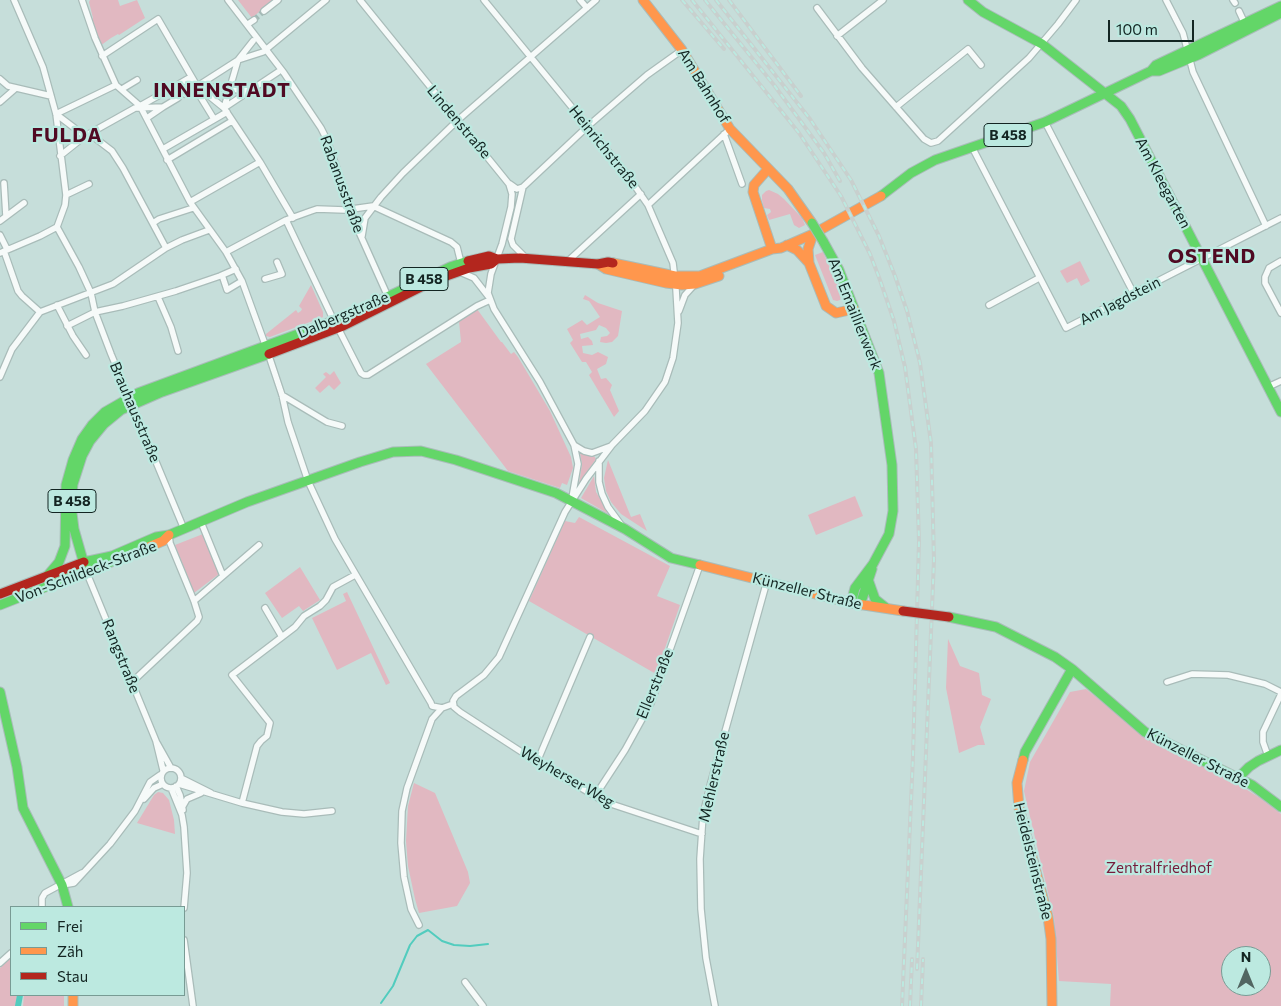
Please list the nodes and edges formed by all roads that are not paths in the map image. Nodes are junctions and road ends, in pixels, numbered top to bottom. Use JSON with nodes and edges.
{"nodes":[{"id":1,"x":14,"y":0,"type":"edge"},
{"id":2,"x":82,"y":0,"type":"edge"},
{"id":3,"x":228,"y":0,"type":"edge"},
{"id":4,"x":278,"y":0,"type":"edge"},
{"id":5,"x":326,"y":0,"type":"edge"},
{"id":6,"x":360,"y":0,"type":"edge"},
{"id":7,"x":484,"y":0,"type":"edge"},
{"id":8,"x":580,"y":0,"type":"edge"},
{"id":9,"x":596,"y":0,"type":"edge"},
{"id":10,"x":643,"y":0,"type":"edge"},
{"id":11,"x":883,"y":0,"type":"edge"},
{"id":12,"x":968,"y":0,"type":"edge"},
{"id":13,"x":1076,"y":0,"type":"edge"},
{"id":14,"x":1166,"y":0,"type":"edge"},
{"id":15,"x":1281,"y":6,"type":"edge"},
{"id":16,"x":587,"y":8,"type":"junction"},
{"id":17,"x":817,"y":8,"type":"dead end"},
{"id":18,"x":264,"y":12,"type":"tunnel mouth"},
{"id":19,"x":1238,"y":12,"type":"dead end"},
{"id":20,"x":1281,"y":13,"type":"edge"},
{"id":21,"x":254,"y":20,"type":"tunnel mouth"},
{"id":22,"x":248,"y":24,"type":"junction"},
{"id":23,"x":1245,"y":24,"type":"junction"},
{"id":24,"x":837,"y":36,"type":"junction"},
{"id":25,"x":254,"y":41,"type":"dead end"},
{"id":26,"x":1042,"y":44,"type":"junction"},
{"id":27,"x":266,"y":49,"type":"junction"},
{"id":28,"x":682,"y":50,"type":"junction"},
{"id":29,"x":1188,"y":54,"type":"junction"},
{"id":30,"x":102,"y":56,"type":"junction"},
{"id":31,"x":531,"y":57,"type":"junction"},
{"id":32,"x":238,"y":60,"type":"junction"},
{"id":33,"x":982,"y":65,"type":"dead end"},
{"id":34,"x":278,"y":72,"type":"dead end"},
{"id":35,"x":190,"y":75,"type":"junction"},
{"id":36,"x":0,"y":79,"type":"edge"},
{"id":37,"x":137,"y":80,"type":"dead end"},
{"id":38,"x":179,"y":84,"type":"dead end"},
{"id":39,"x":119,"y":87,"type":"junction"},
{"id":40,"x":196,"y":87,"type":"junction"},
{"id":41,"x":16,"y":88,"type":"junction"},
{"id":42,"x":172,"y":88,"type":"dead end"},
{"id":43,"x":230,"y":89,"type":"junction"},
{"id":44,"x":251,"y":91,"type":"junction"},
{"id":45,"x":1106,"y":93,"type":"junction"},
{"id":46,"x":185,"y":94,"type":"dead end"},
{"id":47,"x":51,"y":96,"type":"junction"},
{"id":48,"x":178,"y":98,"type":"dead end"},
{"id":49,"x":0,"y":102,"type":"edge"},
{"id":50,"x":138,"y":107,"type":"junction"},
{"id":51,"x":163,"y":107,"type":"junction"},
{"id":52,"x":896,"y":107,"type":"junction"},
{"id":53,"x":226,"y":110,"type":"junction"},
{"id":54,"x":56,"y":114,"type":"junction"},
{"id":55,"x":147,"y":118,"type":"junction"},
{"id":56,"x":213,"y":119,"type":"junction"},
{"id":57,"x":458,"y":120,"type":"junction"},
{"id":58,"x":232,"y":121,"type":"junction"},
{"id":59,"x":1045,"y":122,"type":"junction"},
{"id":60,"x":588,"y":126,"type":"junction"},
{"id":61,"x":218,"y":130,"type":"junction"},
{"id":62,"x":727,"y":131,"type":"junction"},
{"id":63,"x":85,"y":136,"type":"junction"},
{"id":64,"x":972,"y":148,"type":"junction"},
{"id":65,"x":163,"y":149,"type":"junction"},
{"id":66,"x":60,"y":156,"type":"junction"},
{"id":67,"x":167,"y":160,"type":"junction"},
{"id":68,"x":260,"y":162,"type":"junction"},
{"id":69,"x":768,"y":169,"type":"junction"},
{"id":70,"x":89,"y":184,"type":"dead end"},
{"id":71,"x":509,"y":184,"type":"junction"},
{"id":72,"x":742,"y":184,"type":"dead end"},
{"id":73,"x":0,"y":186,"type":"edge"},
{"id":74,"x":523,"y":187,"type":"junction"},
{"id":75,"x":641,"y":194,"type":"junction"},
{"id":76,"x":66,"y":195,"type":"junction"},
{"id":77,"x":24,"y":203,"type":"dead end"},
{"id":78,"x":191,"y":205,"type":"junction"},
{"id":79,"x":648,"y":205,"type":"junction"},
{"id":80,"x":373,"y":206,"type":"junction"},
{"id":81,"x":351,"y":209,"type":"junction"},
{"id":82,"x":6,"y":216,"type":"junction"},
{"id":83,"x":1281,"y":218,"type":"edge"},
{"id":84,"x":290,"y":219,"type":"junction"},
{"id":85,"x":0,"y":221,"type":"edge"},
{"id":86,"x":153,"y":223,"type":"junction"},
{"id":87,"x":1266,"y":226,"type":"junction"},
{"id":88,"x":57,"y":227,"type":"junction"},
{"id":89,"x":209,"y":230,"type":"junction"},
{"id":90,"x":813,"y":234,"type":"junction"},
{"id":91,"x":0,"y":235,"type":"edge"},
{"id":92,"x":362,"y":238,"type":"junction"},
{"id":93,"x":780,"y":247,"type":"junction"},
{"id":94,"x":163,"y":250,"type":"junction"},
{"id":95,"x":225,"y":250,"type":"junction"},
{"id":96,"x":4,"y":251,"type":"edge"},
{"id":97,"x":527,"y":258,"type":"junction"},
{"id":98,"x":496,"y":259,"type":"junction"},
{"id":99,"x":1202,"y":259,"type":"junction"},
{"id":100,"x":568,"y":261,"type":"junction"},
{"id":101,"x":1281,"y":261,"type":"edge"},
{"id":102,"x":277,"y":262,"type":"dead end"},
{"id":103,"x":809,"y":263,"type":"junction"},
{"id":104,"x":460,"y":267,"type":"junction"},
{"id":105,"x":235,"y":268,"type":"junction"},
{"id":106,"x":221,"y":276,"type":"junction"},
{"id":107,"x":1039,"y":278,"type":"junction"},
{"id":108,"x":264,"y":279,"type":"dead end"},
{"id":109,"x":676,"y":280,"type":"junction"},
{"id":110,"x":242,"y":281,"type":"junction"},
{"id":111,"x":695,"y":284,"type":"junction"},
{"id":112,"x":91,"y":293,"type":"junction"},
{"id":113,"x":1134,"y":294,"type":"junction"},
{"id":114,"x":158,"y":297,"type":"junction"},
{"id":115,"x":389,"y":300,"type":"junction"},
{"id":116,"x":490,"y":300,"type":"junction"},
{"id":117,"x":57,"y":304,"type":"junction"},
{"id":118,"x":989,"y":305,"type":"dead end"},
{"id":119,"x":854,"y":309,"type":"junction"},
{"id":120,"x":40,"y":312,"type":"junction"},
{"id":121,"x":95,"y":312,"type":"junction"},
{"id":122,"x":1281,"y":313,"type":"edge"},
{"id":123,"x":678,"y":316,"type":"junction"},
{"id":124,"x":336,"y":324,"type":"junction"},
{"id":125,"x":67,"y":326,"type":"junction"},
{"id":126,"x":178,"y":351,"type":"dead end"},
{"id":127,"x":267,"y":351,"type":"junction"},
{"id":128,"x":86,"y":355,"type":"dead end"},
{"id":129,"x":2,"y":363,"type":"edge"},
{"id":130,"x":0,"y":377,"type":"edge"},
{"id":131,"x":1281,"y":381,"type":"edge"},
{"id":132,"x":1268,"y":387,"type":"junction"},
{"id":133,"x":282,"y":395,"type":"junction"},
{"id":134,"x":131,"y":401,"type":"junction"},
{"id":135,"x":1281,"y":412,"type":"edge"},
{"id":136,"x":342,"y":426,"type":"dead end"},
{"id":137,"x":612,"y":445,"type":"junction"},
{"id":138,"x":574,"y":446,"type":"junction"},
{"id":139,"x":599,"y":461,"type":"junction"},
{"id":140,"x":308,"y":481,"type":"junction"},
{"id":141,"x":572,"y":500,"type":"junction"},
{"id":142,"x":201,"y":522,"type":"junction"},
{"id":143,"x":67,"y":528,"type":"junction"},
{"id":144,"x":184,"y":529,"type":"junction"},
{"id":145,"x":625,"y":529,"type":"junction"},
{"id":146,"x":169,"y":535,"type":"junction"},
{"id":147,"x":259,"y":545,"type":"dead end"},
{"id":148,"x":873,"y":564,"type":"junction"},
{"id":149,"x":700,"y":565,"type":"junction"},
{"id":150,"x":85,"y":569,"type":"junction"},
{"id":151,"x":48,"y":575,"type":"junction"},
{"id":152,"x":355,"y":575,"type":"junction"},
{"id":153,"x":223,"y":576,"type":"junction"},
{"id":154,"x":767,"y":581,"type":"junction"},
{"id":155,"x":869,"y":582,"type":"junction"},
{"id":156,"x":0,"y":594,"type":"edge"},
{"id":157,"x":194,"y":601,"type":"junction"},
{"id":158,"x":855,"y":604,"type":"junction"},
{"id":159,"x":0,"y":605,"type":"edge"},
{"id":160,"x":265,"y":608,"type":"dead end"},
{"id":161,"x":888,"y":609,"type":"junction"},
{"id":162,"x":282,"y":637,"type":"junction"},
{"id":163,"x":590,"y":637,"type":"dead end"},
{"id":164,"x":1072,"y":669,"type":"junction"},
{"id":165,"x":1167,"y":682,"type":"dead end"},
{"id":166,"x":131,"y":683,"type":"junction"},
{"id":167,"x":0,"y":692,"type":"edge"},
{"id":168,"x":1281,"y":693,"type":"edge"},
{"id":169,"x":454,"y":704,"type":"junction"},
{"id":170,"x":442,"y":708,"type":"junction"},
{"id":171,"x":156,"y":741,"type":"junction"},
{"id":172,"x":1281,"y":750,"type":"edge"},
{"id":173,"x":1268,"y":756,"type":"junction"},
{"id":174,"x":537,"y":762,"type":"junction"},
{"id":175,"x":171,"y":768,"type":"junction"},
{"id":176,"x":162,"y":773,"type":"junction"},
{"id":177,"x":1238,"y":778,"type":"junction"},
{"id":178,"x":163,"y":784,"type":"junction"},
{"id":179,"x":177,"y":784,"type":"junction"},
{"id":180,"x":203,"y":793,"type":"junction"},
{"id":181,"x":213,"y":794,"type":"junction"},
{"id":182,"x":595,"y":796,"type":"junction"},
{"id":183,"x":140,"y":802,"type":"junction"},
{"id":184,"x":242,"y":803,"type":"junction"},
{"id":185,"x":1281,"y":807,"type":"edge"},
{"id":186,"x":332,"y":811,"type":"dead end"},
{"id":187,"x":182,"y":812,"type":"junction"},
{"id":188,"x":702,"y":834,"type":"junction"},
{"id":189,"x":62,"y":885,"type":"junction"},
{"id":190,"x":42,"y":906,"type":"edge"},
{"id":191,"x":68,"y":906,"type":"edge"},
{"id":192,"x":184,"y":906,"type":"edge"},
{"id":193,"x":419,"y":925,"type":"dead end"},
{"id":194,"x":185,"y":947,"type":"edge"},
{"id":195,"x":10,"y":954,"type":"edge"},
{"id":196,"x":0,"y":963,"type":"edge"},
{"id":197,"x":465,"y":982,"type":"dead end"},
{"id":198,"x":193,"y":1006,"type":"edge"},
{"id":199,"x":483,"y":1006,"type":"edge"},
{"id":200,"x":715,"y":1006,"type":"edge"},
{"id":201,"x":1052,"y":1006,"type":"edge"}],
"edges":[{"from":1,"to":47,"type":"street"},
{"from":2,"to":30,"type":"street"},
{"from":3,"to":22,"type":"street","name":"Rabanusstraße"},
{"from":4,"to":18,"type":"street"},
{"from":5,"to":27,"type":"street"},
{"from":6,"to":57,"type":"street","name":"Lindenstraße"},
{"from":7,"to":31,"type":"street","name":"Heinrichstraße"},
{"from":8,"to":16,"type":"street"},
{"from":9,"to":16,"type":"street"},
{"from":10,"to":28,"type":"main road","name":"Am Bahnhof"},
{"from":11,"to":24,"type":"street"},
{"from":12,"to":26,"type":"main road","name":"Am Kleegarten"},
{"from":13,"to":26,"type":"street"},
{"from":14,"to":29,"type":"street"},
{"from":15,"to":23,"type":"main road","number":"B 458"},
{"from":16,"to":31,"type":"street"},
{"from":17,"to":24,"type":"street"},
{"from":19,"to":23,"type":"street"},
{"from":20,"to":29,"type":"main road","number":"B 458"},
{"from":21,"to":22,"type":"street"},
{"from":22,"to":27,"type":"street","name":"Rabanusstraße"},
{"from":23,"to":29,"type":"main road","number":"B 458"},
{"from":24,"to":52,"type":"street"},
{"from":25,"to":32,"type":"street"},
{"from":26,"to":45,"type":"main road","name":"Am Kleegarten"},
{"from":26,"to":52,"type":"street"},
{"from":27,"to":32,"type":"street"},
{"from":27,"to":81,"type":"street","name":"Rabanusstraße"},
{"from":28,"to":60,"type":"street"},
{"from":28,"to":62,"type":"main road","name":"Am Bahnhof"},
{"from":29,"to":45,"type":"main road","number":"B 458"},
{"from":29,"to":87,"type":"street"},
{"from":30,"to":35,"type":"street"},
{"from":30,"to":39,"type":"street"},
{"from":31,"to":57,"type":"street"},
{"from":31,"to":60,"type":"street","name":"Heinrichstraße"},
{"from":32,"to":40,"type":"street"},
{"from":32,"to":43,"type":"street"},
{"from":33,"to":52,"type":"street"},
{"from":34,"to":44,"type":"street"},
{"from":35,"to":38,"type":"street"},
{"from":35,"to":40,"type":"street"},
{"from":36,"to":41,"type":"street"},
{"from":37,"to":39,"type":"street"},
{"from":39,"to":50,"type":"street"},
{"from":39,"to":54,"type":"street"},
{"from":40,"to":43,"type":"street"},
{"from":40,"to":46,"type":"street"},
{"from":40,"to":53,"type":"street"},
{"from":40,"to":56,"type":"street"},
{"from":41,"to":47,"type":"street"},
{"from":41,"to":49,"type":"street"},
{"from":42,"to":50,"type":"street"},
{"from":43,"to":44,"type":"street"},
{"from":43,"to":53,"type":"street"},
{"from":44,"to":53,"type":"street"},
{"from":45,"to":59,"type":"main road","number":"B 458"},
{"from":45,"to":99,"type":"main road","name":"Am Kleegarten"},
{"from":47,"to":54,"type":"street"},
{"from":48,"to":51,"type":"street"},
{"from":50,"to":51,"type":"street"},
{"from":50,"to":55,"type":"street"},
{"from":50,"to":63,"type":"street"},
{"from":51,"to":55,"type":"street"},
{"from":53,"to":56,"type":"street"},
{"from":53,"to":58,"type":"street"},
{"from":54,"to":63,"type":"street"},
{"from":54,"to":66,"type":"street"},
{"from":55,"to":65,"type":"street"},
{"from":56,"to":61,"type":"street"},
{"from":56,"to":65,"type":"street"},
{"from":57,"to":71,"type":"street","name":"Lindenstraße"},
{"from":57,"to":80,"type":"street"},
{"from":58,"to":61,"type":"street"},
{"from":58,"to":68,"type":"street"},
{"from":59,"to":64,"type":"main road","number":"B 458"},
{"from":59,"to":113,"type":"street"},
{"from":60,"to":74,"type":"street"},
{"from":60,"to":75,"type":"street","name":"Heinrichstraße"},
{"from":61,"to":67,"type":"street"},
{"from":62,"to":69,"type":"main road","name":"Am Bahnhof"},
{"from":62,"to":72,"type":"street","name":"Am Bahnhof"},
{"from":62,"to":79,"type":"street"},
{"from":63,"to":66,"type":"street"},
{"from":63,"to":86,"type":"street"},
{"from":64,"to":90,"type":"main road","number":"B 458"},
{"from":64,"to":107,"type":"street"},
{"from":65,"to":67,"type":"street"},
{"from":66,"to":76,"type":"street"},
{"from":67,"to":78,"type":"street"},
{"from":68,"to":78,"type":"street"},
{"from":68,"to":84,"type":"street"},
{"from":69,"to":93,"type":"main road"},
{"from":69,"to":119,"type":"main road","name":"Am Emaillierwerk","bridge":true},
{"from":70,"to":76,"type":"street"},
{"from":71,"to":74,"type":"street"},
{"from":71,"to":98,"type":"street"},
{"from":73,"to":82,"type":"street"},
{"from":74,"to":97,"type":"street"},
{"from":75,"to":79,"type":"street","name":"Heinrichstraße"},
{"from":75,"to":100,"type":"street"},
{"from":76,"to":88,"type":"street"},
{"from":77,"to":82,"type":"street"},
{"from":78,"to":86,"type":"street"},
{"from":78,"to":89,"type":"street"},
{"from":79,"to":109,"type":"street","name":"Heinrichstraße"},
{"from":80,"to":81,"type":"street"},
{"from":80,"to":92,"type":"street"},
{"from":80,"to":104,"type":"street"},
{"from":81,"to":84,"type":"street"},
{"from":81,"to":92,"type":"street","name":"Rabanusstraße"},
{"from":82,"to":85,"type":"street"},
{"from":83,"to":87,"type":"street","name":"Am Jagdstein"},
{"from":84,"to":95,"type":"street"},
{"from":84,"to":124,"type":"street"},
{"from":86,"to":94,"type":"street"},
{"from":87,"to":99,"type":"street","name":"Am Jagdstein"},
{"from":88,"to":96,"type":"street"},
{"from":88,"to":112,"type":"street","name":"Brauhausstraße"},
{"from":89,"to":94,"type":"street"},
{"from":89,"to":95,"type":"street"},
{"from":90,"to":93,"type":"main road","number":"B 458"},
{"from":90,"to":103,"type":"main road"},
{"from":91,"to":96,"type":"street"},
{"from":92,"to":115,"type":"street","name":"Rabanusstraße"},
{"from":93,"to":103,"type":"main road"},
{"from":93,"to":109,"type":"main road","number":"B 458"},
{"from":93,"to":111,"type":"main road","number":"B 458"},
{"from":94,"to":112,"type":"street"},
{"from":95,"to":105,"type":"street"},
{"from":96,"to":120,"type":"street"},
{"from":97,"to":98,"type":"main road","number":"B 458"},
{"from":97,"to":100,"type":"main road","number":"B 458"},
{"from":98,"to":104,"type":"main road","name":"Dalbergstraße","number":"B 458"},
{"from":98,"to":116,"type":"street"},
{"from":99,"to":113,"type":"street","name":"Am Jagdstein"},
{"from":99,"to":132,"type":"main road","name":"Am Kleegarten"},
{"from":100,"to":109,"type":"main road","number":"B 458"},
{"from":101,"to":122,"type":"street"},
{"from":102,"to":108,"type":"street"},
{"from":103,"to":119,"type":"main road"},
{"from":104,"to":115,"type":"main road","name":"Dalbergstraße","number":"B 458"},
{"from":104,"to":116,"type":"street"},
{"from":105,"to":106,"type":"street"},
{"from":105,"to":110,"type":"street"},
{"from":106,"to":110,"type":"street"},
{"from":106,"to":114,"type":"street"},
{"from":107,"to":113,"type":"street","name":"Am Jagdstein"},
{"from":107,"to":118,"type":"street"},
{"from":109,"to":111,"type":"main road","number":"B 458"},
{"from":109,"to":123,"type":"street","name":"Heinrichstraße"},
{"from":110,"to":127,"type":"street"},
{"from":111,"to":123,"type":"street","name":"Heinrichstraße"},
{"from":112,"to":117,"type":"street"},
{"from":112,"to":121,"type":"street","name":"Brauhausstraße"},
{"from":114,"to":121,"type":"street"},
{"from":114,"to":126,"type":"street"},
{"from":115,"to":124,"type":"main road","name":"Dalbergstraße","number":"B 458"},
{"from":116,"to":124,"type":"street"},
{"from":116,"to":138,"type":"street"},
{"from":117,"to":120,"type":"street"},
{"from":117,"to":125,"type":"street"},
{"from":119,"to":148,"type":"main road","name":"Am Emaillierwerk"},
{"from":120,"to":129,"type":"street"},
{"from":121,"to":125,"type":"street"},
{"from":121,"to":134,"type":"street","name":"Brauhausstraße"},
{"from":123,"to":137,"type":"street","name":"Heinrichstraße"},
{"from":124,"to":127,"type":"main road","name":"Dalbergstraße","number":"B 458"},
{"from":125,"to":128,"type":"street"},
{"from":127,"to":133,"type":"street"},
{"from":127,"to":134,"type":"main road","name":"Dalbergstraße","number":"B 458"},
{"from":129,"to":130,"type":"street"},
{"from":131,"to":132,"type":"street"},
{"from":132,"to":135,"type":"main road","name":"Am Kleegarten"},
{"from":133,"to":136,"type":"street"},
{"from":133,"to":140,"type":"street"},
{"from":134,"to":143,"type":"main road","name":"Rangstraße","number":"B 458"},
{"from":134,"to":144,"type":"street","name":"Brauhausstraße"},
{"from":134,"to":150,"type":"main road","name":"Rangstraße","number":"B 458"},
{"from":137,"to":138,"type":"street"},
{"from":137,"to":139,"type":"street","name":"Heinrichstraße"},
{"from":138,"to":141,"type":"street"},
{"from":139,"to":141,"type":"street","name":"Heinrichstraße"},
{"from":139,"to":145,"type":"street"},
{"from":140,"to":141,"type":"main road","name":"Künzeller Straße"},
{"from":140,"to":142,"type":"main road","name":"Von-Schildeck-Straße"},
{"from":140,"to":152,"type":"street"},
{"from":141,"to":145,"type":"main road","name":"Künzeller Straße"},
{"from":141,"to":169,"type":"street","name":"Heinrichstraße"},
{"from":142,"to":144,"type":"main road","name":"Von-Schildeck-Straße"},
{"from":142,"to":153,"type":"street"},
{"from":143,"to":150,"type":"main road","name":"Rangstraße"},
{"from":143,"to":151,"type":"main road","name":"Rangstraße","number":"B 458"},
{"from":144,"to":146,"type":"main road","name":"Von-Schildeck-Straße"},
{"from":145,"to":149,"type":"main road","name":"Künzeller Straße"},
{"from":146,"to":150,"type":"main road","name":"Von-Schildeck-Straße"},
{"from":146,"to":157,"type":"street"},
{"from":147,"to":153,"type":"street"},
{"from":148,"to":155,"type":"main road","name":"Am Emaillierwerk"},
{"from":148,"to":158,"type":"main road","name":"Am Emaillierwerk"},
{"from":149,"to":154,"type":"main road","name":"Künzeller Straße"},
{"from":149,"to":182,"type":"street","name":"Ellerstraße"},
{"from":150,"to":151,"type":"main road","name":"Von-Schildeck-Straße"},
{"from":150,"to":159,"type":"main road","name":"Von-Schildeck-Straße"},
{"from":150,"to":166,"type":"street","name":"Rangstraße"},
{"from":151,"to":156,"type":"main road","name":"Von-Schildeck-Straße"},
{"from":152,"to":162,"type":"street"},
{"from":152,"to":170,"type":"street"},
{"from":153,"to":157,"type":"street"},
{"from":154,"to":158,"type":"main road","name":"Künzeller Straße"},
{"from":154,"to":188,"type":"street","name":"Mehlerstraße"},
{"from":155,"to":158,"type":"main road","name":"Am Emaillierwerk"},
{"from":155,"to":161,"type":"main road"},
{"from":157,"to":166,"type":"street"},
{"from":158,"to":161,"type":"main road","name":"Künzeller Straße"},
{"from":160,"to":162,"type":"street"},
{"from":161,"to":164,"type":"main road","name":"Künzeller Straße","bridge":true},
{"from":162,"to":184,"type":"street"},
{"from":163,"to":174,"type":"street"},
{"from":164,"to":177,"type":"main road","name":"Künzeller Straße"},
{"from":164,"to":201,"type":"main road","name":"Heidelsteinstraße"},
{"from":165,"to":168,"type":"street"},
{"from":166,"to":171,"type":"street","name":"Rangstraße"},
{"from":167,"to":189,"type":"main road"},
{"from":168,"to":173,"type":"street"},
{"from":169,"to":170,"type":"street"},
{"from":169,"to":174,"type":"street","name":"Weyherser Weg"},
{"from":170,"to":193,"type":"street"},
{"from":171,"to":175,"type":"street","name":"Rangstraße"},
{"from":171,"to":176,"type":"street","name":"Rangstraße"},
{"from":172,"to":173,"type":"main road"},
{"from":173,"to":177,"type":"main road"},
{"from":174,"to":182,"type":"street","name":"Weyherser Weg"},
{"from":175,"to":176,"type":"street"},
{"from":175,"to":179,"type":"street","name":"Rangstraße"},
{"from":176,"to":178,"type":"street","name":"Rangstraße"},
{"from":176,"to":183,"type":"street"},
{"from":177,"to":185,"type":"main road","name":"Künzeller Straße"},
{"from":178,"to":179,"type":"street"},
{"from":178,"to":183,"type":"street"},
{"from":179,"to":180,"type":"street"},
{"from":179,"to":181,"type":"street"},
{"from":179,"to":187,"type":"street"},
{"from":180,"to":181,"type":"street"},
{"from":180,"to":187,"type":"street"},
{"from":181,"to":184,"type":"street"},
{"from":182,"to":188,"type":"street","name":"Weyherser Weg"},
{"from":183,"to":189,"type":"street"},
{"from":184,"to":186,"type":"street"},
{"from":187,"to":192,"type":"street"},
{"from":188,"to":200,"type":"street","name":"Mehlerstraße"},
{"from":189,"to":190,"type":"street"},
{"from":189,"to":191,"type":"main road"},
{"from":194,"to":198,"type":"street"},
{"from":195,"to":196,"type":"street"},
{"from":197,"to":199,"type":"street"}]}
